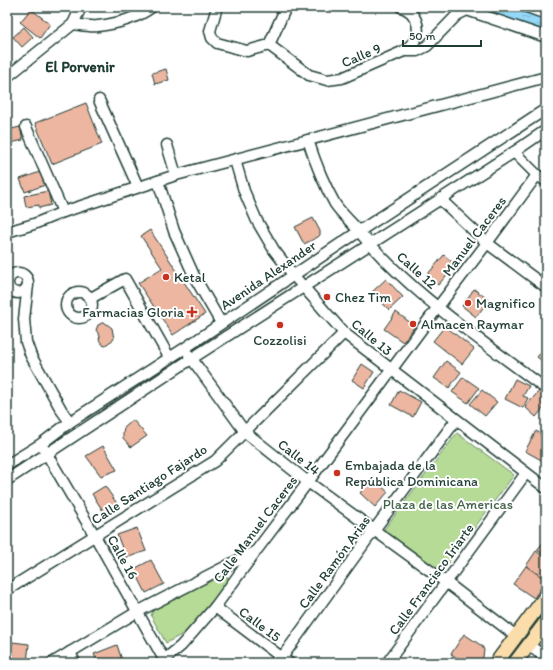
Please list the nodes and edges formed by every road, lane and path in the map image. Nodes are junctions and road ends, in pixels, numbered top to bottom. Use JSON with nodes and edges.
{"nodes":[{"id":1,"x":81,"y":7,"type":"edge"},
{"id":2,"x":152,"y":7,"type":"edge"},
{"id":3,"x":217,"y":7,"type":"edge"},
{"id":4,"x":286,"y":7,"type":"edge"},
{"id":5,"x":402,"y":7,"type":"edge"},
{"id":6,"x":527,"y":7,"type":"edge"},
{"id":7,"x":546,"y":14,"type":"edge"},
{"id":8,"x":73,"y":24,"type":"junction"},
{"id":9,"x":546,"y":37,"type":"edge"},
{"id":10,"x":269,"y":45,"type":"junction"},
{"id":11,"x":404,"y":51,"type":"junction"},
{"id":12,"x":8,"y":75,"type":"edge"},
{"id":13,"x":546,"y":77,"type":"edge"},
{"id":14,"x":99,"y":100,"type":"dead end"},
{"id":15,"x":546,"y":109,"type":"edge"},
{"id":16,"x":26,"y":127,"type":"dead end"},
{"id":17,"x":546,"y":130,"type":"edge"},
{"id":18,"x":308,"y":140,"type":"junction"},
{"id":19,"x":167,"y":145,"type":"dead end"},
{"id":20,"x":514,"y":152,"type":"junction"},
{"id":21,"x":235,"y":160,"type":"junction"},
{"id":22,"x":176,"y":175,"type":"junction"},
{"id":23,"x":537,"y":175,"type":"junction"},
{"id":24,"x":158,"y":181,"type":"junction"},
{"id":25,"x":546,"y":181,"type":"edge"},
{"id":26,"x":138,"y":187,"type":"junction"},
{"id":27,"x":440,"y":199,"type":"junction"},
{"id":28,"x":63,"y":212,"type":"junction"},
{"id":29,"x":7,"y":232,"type":"edge"},
{"id":30,"x":358,"y":232,"type":"junction"},
{"id":31,"x":487,"y":243,"type":"junction"},
{"id":32,"x":369,"y":245,"type":"junction"},
{"id":33,"x":294,"y":276,"type":"junction"},
{"id":34,"x":9,"y":279,"type":"edge"},
{"id":35,"x":28,"y":285,"type":"junction"},
{"id":36,"x":304,"y":287,"type":"junction"},
{"id":37,"x":546,"y":287,"type":"edge"},
{"id":38,"x":14,"y":295,"type":"edge"},
{"id":39,"x":90,"y":298,"type":"dead end"},
{"id":40,"x":26,"y":303,"type":"junction"},
{"id":41,"x":438,"y":307,"type":"junction"},
{"id":42,"x":221,"y":323,"type":"junction"},
{"id":43,"x":344,"y":333,"type":"junction"},
{"id":44,"x":185,"y":348,"type":"junction"},
{"id":45,"x":169,"y":357,"type":"junction"},
{"id":46,"x":191,"y":359,"type":"junction"},
{"id":47,"x":391,"y":371,"type":"junction"},
{"id":48,"x":546,"y":389,"type":"edge"},
{"id":49,"x":456,"y":420,"type":"junction"},
{"id":50,"x":70,"y":422,"type":"junction"},
{"id":51,"x":245,"y":432,"type":"junction"},
{"id":52,"x":41,"y":444,"type":"junction"},
{"id":53,"x":48,"y":454,"type":"junction"},
{"id":54,"x":7,"y":465,"type":"edge"},
{"id":55,"x":526,"y":473,"type":"junction"},
{"id":56,"x":7,"y":480,"type":"edge"},
{"id":57,"x":308,"y":482,"type":"junction"},
{"id":58,"x":546,"y":488,"type":"edge"},
{"id":59,"x":374,"y":530,"type":"junction"},
{"id":60,"x":95,"y":536,"type":"junction"},
{"id":61,"x":256,"y":551,"type":"junction"},
{"id":62,"x":446,"y":583,"type":"junction"},
{"id":63,"x":7,"y":590,"type":"edge"},
{"id":64,"x":546,"y":596,"type":"edge"},
{"id":65,"x":215,"y":607,"type":"junction"},
{"id":66,"x":137,"y":612,"type":"junction"},
{"id":67,"x":546,"y":622,"type":"edge"},
{"id":68,"x":516,"y":636,"type":"junction"},
{"id":69,"x":529,"y":645,"type":"junction"},
{"id":70,"x":70,"y":652,"type":"junction"},
{"id":71,"x":546,"y":658,"type":"edge"},
{"id":72,"x":283,"y":661,"type":"edge"},
{"id":73,"x":165,"y":662,"type":"edge"},
{"id":74,"x":52,"y":663,"type":"edge"},
{"id":75,"x":75,"y":663,"type":"edge"},
{"id":76,"x":387,"y":663,"type":"edge"},
{"id":77,"x":496,"y":663,"type":"edge"},
{"id":78,"x":515,"y":663,"type":"edge"}],
"edges":[{"from":1,"to":8,"type":"street"},
{"from":2,"to":8,"type":"street"},
{"from":3,"to":10,"type":"street"},
{"from":4,"to":10,"type":"street"},
{"from":5,"to":11,"type":"street"},
{"from":6,"to":7,"type":"street"},
{"from":8,"to":12,"type":"street"},
{"from":9,"to":11,"type":"street","name":"Calle 9"},
{"from":10,"to":11,"type":"street","name":"Calle 9"},
{"from":13,"to":18,"type":"street"},
{"from":14,"to":26,"type":"street"},
{"from":15,"to":30,"type":"street","name":"Avenida Alexander"},
{"from":16,"to":28,"type":"street"},
{"from":17,"to":20,"type":"street","name":"Avenida Alexander"},
{"from":18,"to":21,"type":"street"},
{"from":18,"to":30,"type":"street","name":"Calle 12"},
{"from":19,"to":22,"type":"street"},
{"from":20,"to":23,"type":"street"},
{"from":20,"to":27,"type":"street","name":"Avenida Alexander"},
{"from":21,"to":22,"type":"street"},
{"from":21,"to":33,"type":"street","name":"Calle 13"},
{"from":22,"to":24,"type":"street"},
{"from":23,"to":25,"type":"street"},
{"from":23,"to":31,"type":"street","name":"Manuel Caceres"},
{"from":24,"to":26,"type":"street"},
{"from":24,"to":42,"type":"street"},
{"from":26,"to":28,"type":"street"},
{"from":27,"to":31,"type":"street"},
{"from":27,"to":32,"type":"street","name":"Avenida Alexander"},
{"from":28,"to":29,"type":"street"},
{"from":30,"to":32,"type":"street","name":"Calle 12"},
{"from":30,"to":33,"type":"street","name":"Avenida Alexander"},
{"from":31,"to":37,"type":"street"},
{"from":31,"to":41,"type":"street","name":"Manuel Caceres"},
{"from":32,"to":36,"type":"street","name":"Avenida Alexander"},
{"from":32,"to":41,"type":"street","name":"Calle 12"},
{"from":33,"to":36,"type":"street","name":"Calle 13"},
{"from":33,"to":42,"type":"street","name":"Avenida Alexander"},
{"from":34,"to":35,"type":"street"},
{"from":34,"to":38,"type":"street"},
{"from":35,"to":38,"type":"street"},
{"from":35,"to":40,"type":"street"},
{"from":36,"to":43,"type":"street","name":"Calle 13"},
{"from":36,"to":46,"type":"street","name":"Avenida Alexander"},
{"from":38,"to":40,"type":"street"},
{"from":39,"to":45,"type":"street"},
{"from":40,"to":50,"type":"street"},
{"from":41,"to":47,"type":"street","name":"Manuel Caceres"},
{"from":41,"to":48,"type":"street","name":"Calle 12"},
{"from":42,"to":44,"type":"street","name":"Avenida Alexander"},
{"from":43,"to":47,"type":"street","name":"Calle 13"},
{"from":43,"to":51,"type":"street","name":"Calle Santiago Fajardo"},
{"from":44,"to":45,"type":"street","name":"Avenida Alexander"},
{"from":44,"to":46,"type":"street","name":"Calle 14"},
{"from":45,"to":50,"type":"street","name":"Avenida Alexander"},
{"from":46,"to":51,"type":"street","name":"Calle 14"},
{"from":46,"to":53,"type":"street","name":"Avenida Alexander"},
{"from":47,"to":49,"type":"street","name":"Calle 13"},
{"from":47,"to":57,"type":"street","name":"Calle Manuel Caceres"},
{"from":49,"to":55,"type":"street","name":"Calle 13"},
{"from":49,"to":59,"type":"street","name":"Calle Ramón Arias"},
{"from":50,"to":52,"type":"street","name":"Avenida Alexander"},
{"from":51,"to":57,"type":"street","name":"Calle 14"},
{"from":51,"to":60,"type":"street","name":"Calle Santiago Fajardo"},
{"from":52,"to":53,"type":"street","name":"Calle 16"},
{"from":52,"to":54,"type":"street","name":"Avenida Alexander"},
{"from":53,"to":56,"type":"street","name":"Avenida Alexander"},
{"from":53,"to":60,"type":"street","name":"Calle 16"},
{"from":55,"to":58,"type":"street","name":"Calle 13"},
{"from":55,"to":62,"type":"street","name":"Calle Francisco Iriarte"},
{"from":57,"to":59,"type":"street","name":"Calle 14"},
{"from":57,"to":61,"type":"street","name":"Calle Manuel Caceres"},
{"from":59,"to":62,"type":"street","name":"Calle 14"},
{"from":59,"to":72,"type":"street","name":"Calle Ramón Arias"},
{"from":60,"to":63,"type":"street","name":"Calle Santiago Fajardo"},
{"from":60,"to":66,"type":"street","name":"Calle 16"},
{"from":61,"to":65,"type":"street","name":"Calle Manuel Caceres"},
{"from":61,"to":66,"type":"street"},
{"from":62,"to":68,"type":"street","name":"Calle 14"},
{"from":62,"to":76,"type":"street","name":"Calle Francisco Iriarte"},
{"from":64,"to":68,"type":"main road"},
{"from":65,"to":72,"type":"street","name":"Calle 15"},
{"from":65,"to":73,"type":"street","name":"Calle Manuel Caceres"},
{"from":66,"to":70,"type":"street"},
{"from":66,"to":73,"type":"street","name":"Calle 16"},
{"from":67,"to":69,"type":"main road"},
{"from":68,"to":69,"type":"main road"},
{"from":68,"to":77,"type":"main road"},
{"from":69,"to":71,"type":"street"},
{"from":69,"to":78,"type":"main road"},
{"from":70,"to":74,"type":"street"},
{"from":70,"to":75,"type":"street"}]}
